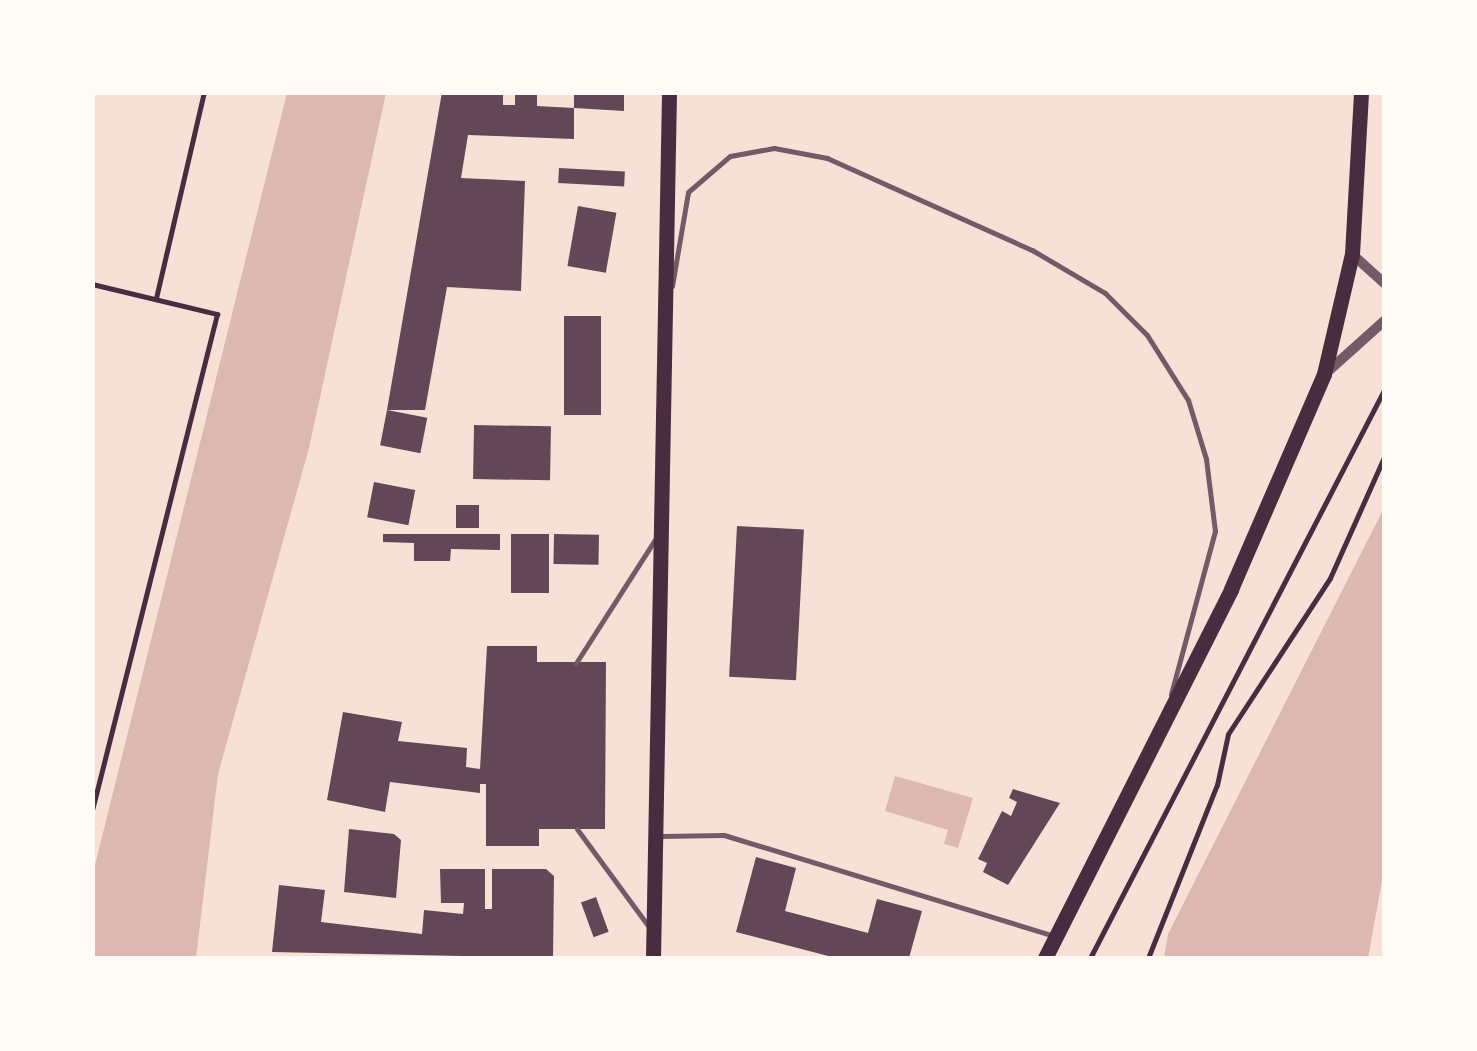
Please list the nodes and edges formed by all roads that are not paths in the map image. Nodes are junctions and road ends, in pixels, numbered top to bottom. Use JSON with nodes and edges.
{"nodes":[{"id":1,"x":669,"y":92,"type":"edge"},
{"id":2,"x":1360,"y":92,"type":"edge"},
{"id":3,"x":1352,"y":254,"type":"junction"},
{"id":4,"x":1384,"y":283,"type":"edge"},
{"id":5,"x":1384,"y":320,"type":"edge"},
{"id":6,"x":664,"y":321,"type":"junction"},
{"id":7,"x":1324,"y":374,"type":"junction"},
{"id":8,"x":658,"y":536,"type":"junction"},
{"id":9,"x":576,"y":663,"type":"dead end"},
{"id":10,"x":1162,"y":726,"type":"junction"},
{"id":11,"x":577,"y":828,"type":"dead end"},
{"id":12,"x":658,"y":836,"type":"junction"},
{"id":13,"x":654,"y":933,"type":"junction"},
{"id":14,"x":1056,"y":937,"type":"junction"},
{"id":15,"x":653,"y":958,"type":"edge"},
{"id":16,"x":1045,"y":958,"type":"edge"}],
"edges":[{"from":1,"to":6,"type":"main road"},
{"from":2,"to":3,"type":"main road"},
{"from":3,"to":4,"type":"street"},
{"from":3,"to":7,"type":"main road"},
{"from":5,"to":7,"type":"street"},
{"from":6,"to":8,"type":"main road"},
{"from":6,"to":10,"type":"lane"},
{"from":7,"to":10,"type":"main road"},
{"from":8,"to":9,"type":"lane"},
{"from":8,"to":12,"type":"main road"},
{"from":10,"to":14,"type":"main road"},
{"from":11,"to":13,"type":"lane"},
{"from":12,"to":13,"type":"main road"},
{"from":12,"to":14,"type":"lane"},
{"from":13,"to":15,"type":"main road"},
{"from":14,"to":16,"type":"main road"}]}
